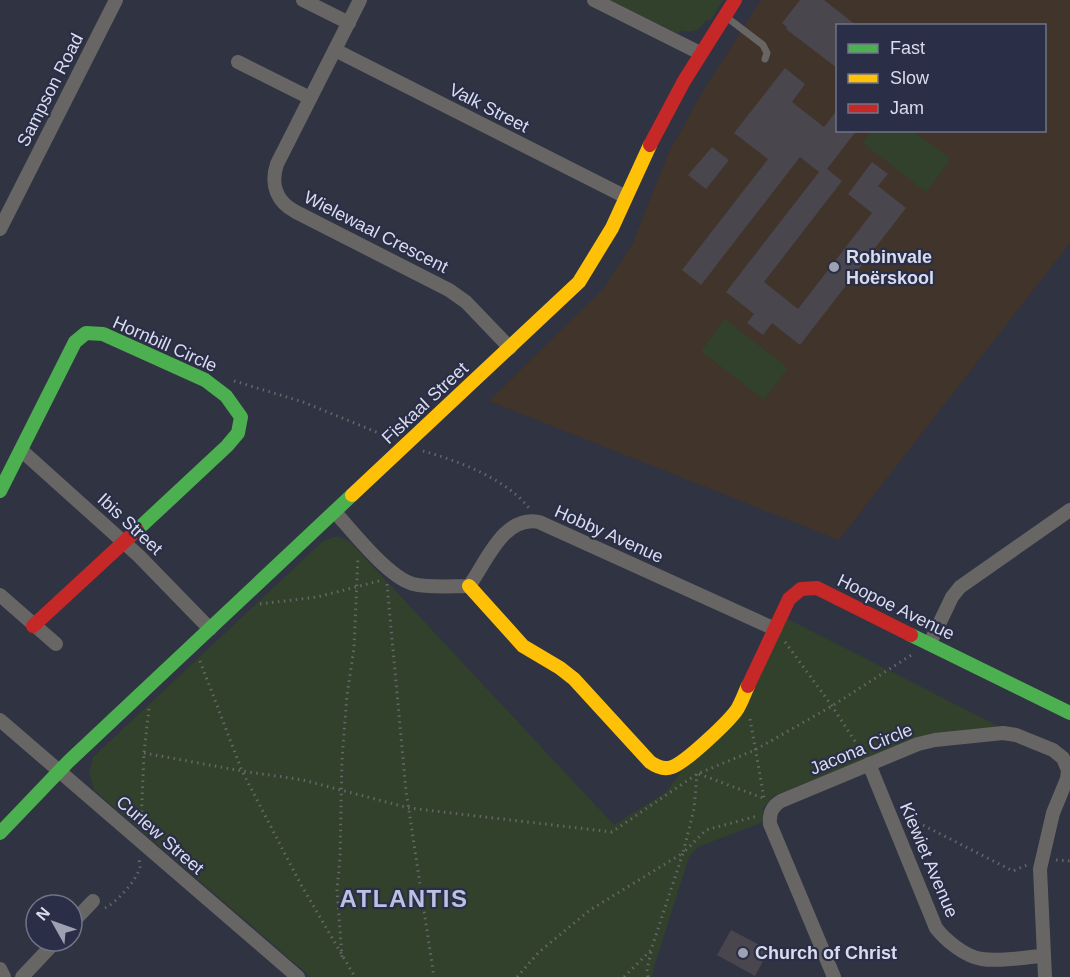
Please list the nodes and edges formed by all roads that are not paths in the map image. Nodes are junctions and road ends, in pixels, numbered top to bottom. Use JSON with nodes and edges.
{"nodes":[{"id":1,"x":116,"y":0,"type":"edge"},
{"id":2,"x":303,"y":0,"type":"edge"},
{"id":3,"x":360,"y":0,"type":"edge"},
{"id":4,"x":594,"y":0,"type":"edge"},
{"id":5,"x":735,"y":0,"type":"edge"},
{"id":6,"x":724,"y":15,"type":"junction"},
{"id":7,"x":349,"y":23,"type":"junction"},
{"id":8,"x":335,"y":50,"type":"junction"},
{"id":9,"x":700,"y":53,"type":"junction"},
{"id":10,"x":765,"y":59,"type":"dead end"},
{"id":11,"x":238,"y":62,"type":"dead end"},
{"id":12,"x":310,"y":98,"type":"junction"},
{"id":13,"x":627,"y":197,"type":"junction"},
{"id":14,"x":0,"y":229,"type":"edge"},
{"id":15,"x":510,"y":348,"type":"junction"},
{"id":16,"x":21,"y":450,"type":"junction"},
{"id":17,"x":0,"y":491,"type":"edge"},
{"id":18,"x":1070,"y":510,"type":"edge"},
{"id":19,"x":335,"y":512,"type":"junction"},
{"id":20,"x":123,"y":541,"type":"junction"},
{"id":21,"x":469,"y":586,"type":"junction"},
{"id":22,"x":0,"y":596,"type":"edge"},
{"id":23,"x":33,"y":626,"type":"junction"},
{"id":24,"x":775,"y":628,"type":"junction"},
{"id":25,"x":210,"y":629,"type":"junction"},
{"id":26,"x":930,"y":643,"type":"junction"},
{"id":27,"x":56,"y":644,"type":"dead end"},
{"id":28,"x":1070,"y":713,"type":"edge"},
{"id":29,"x":0,"y":720,"type":"edge"},
{"id":30,"x":869,"y":764,"type":"junction"},
{"id":31,"x":59,"y":771,"type":"junction"},
{"id":32,"x":0,"y":833,"type":"edge"},
{"id":33,"x":93,"y":901,"type":"road end"},
{"id":34,"x":84,"y":911,"type":"edge"},
{"id":35,"x":45,"y":953,"type":"edge"},
{"id":36,"x":1043,"y":956,"type":"junction"},
{"id":37,"x":0,"y":969,"type":"edge"},
{"id":38,"x":4,"y":977,"type":"edge"},
{"id":39,"x":22,"y":977,"type":"edge"},
{"id":40,"x":298,"y":977,"type":"edge"},
{"id":41,"x":834,"y":977,"type":"edge"},
{"id":42,"x":1045,"y":977,"type":"edge"}],
"edges":[{"from":1,"to":14,"type":"street","name":"Sampson Road"},
{"from":2,"to":7,"type":"street"},
{"from":3,"to":7,"type":"street","name":"Wielewaal Crescent"},
{"from":4,"to":9,"type":"street"},
{"from":5,"to":6,"type":"street","name":"Fiskaal Street"},
{"from":6,"to":9,"type":"street","name":"Fiskaal Street"},
{"from":6,"to":10,"type":"lane"},
{"from":7,"to":8,"type":"street","name":"Wielewaal Crescent"},
{"from":8,"to":12,"type":"street","name":"Wielewaal Crescent"},
{"from":8,"to":13,"type":"street","name":"Valk Street"},
{"from":9,"to":13,"type":"street","name":"Fiskaal Street"},
{"from":11,"to":12,"type":"street"},
{"from":12,"to":15,"type":"street","name":"Wielewaal Crescent"},
{"from":13,"to":15,"type":"street","name":"Fiskaal Street"},
{"from":15,"to":19,"type":"street","name":"Fiskaal Street"},
{"from":16,"to":17,"type":"street","name":"Hornbill Circle"},
{"from":16,"to":20,"type":"street","name":"Ibis Street"},
{"from":16,"to":20,"type":"street","name":"Hornbill Circle"},
{"from":18,"to":26,"type":"street"},
{"from":19,"to":21,"type":"street"},
{"from":19,"to":25,"type":"street","name":"Fiskaal Street"},
{"from":20,"to":23,"type":"street","name":"Hornbill Circle"},
{"from":20,"to":25,"type":"street","name":"Ibis Street"},
{"from":21,"to":24,"type":"street","name":"Hobby Avenue"},
{"from":21,"to":24,"type":"street","name":"Hoopoe Avenue"},
{"from":22,"to":23,"type":"street"},
{"from":23,"to":27,"type":"street"},
{"from":24,"to":26,"type":"street","name":"Hoopoe Avenue"},
{"from":25,"to":31,"type":"street","name":"Fiskaal Street"},
{"from":26,"to":28,"type":"street","name":"Hoopoe Avenue"},
{"from":29,"to":31,"type":"street","name":"Curlew Street"},
{"from":30,"to":36,"type":"street","name":"Kiewiet Avenue"},
{"from":30,"to":36,"type":"street","name":"Jacona Circle"},
{"from":30,"to":41,"type":"street","name":"Jacona Circle"},
{"from":31,"to":32,"type":"street","name":"Fiskaal Street"},
{"from":31,"to":40,"type":"street","name":"Curlew Street"},
{"from":33,"to":34,"type":"street"},
{"from":35,"to":39,"type":"street"},
{"from":36,"to":42,"type":"street","name":"Jacona Circle"},
{"from":37,"to":38,"type":"street"}]}
